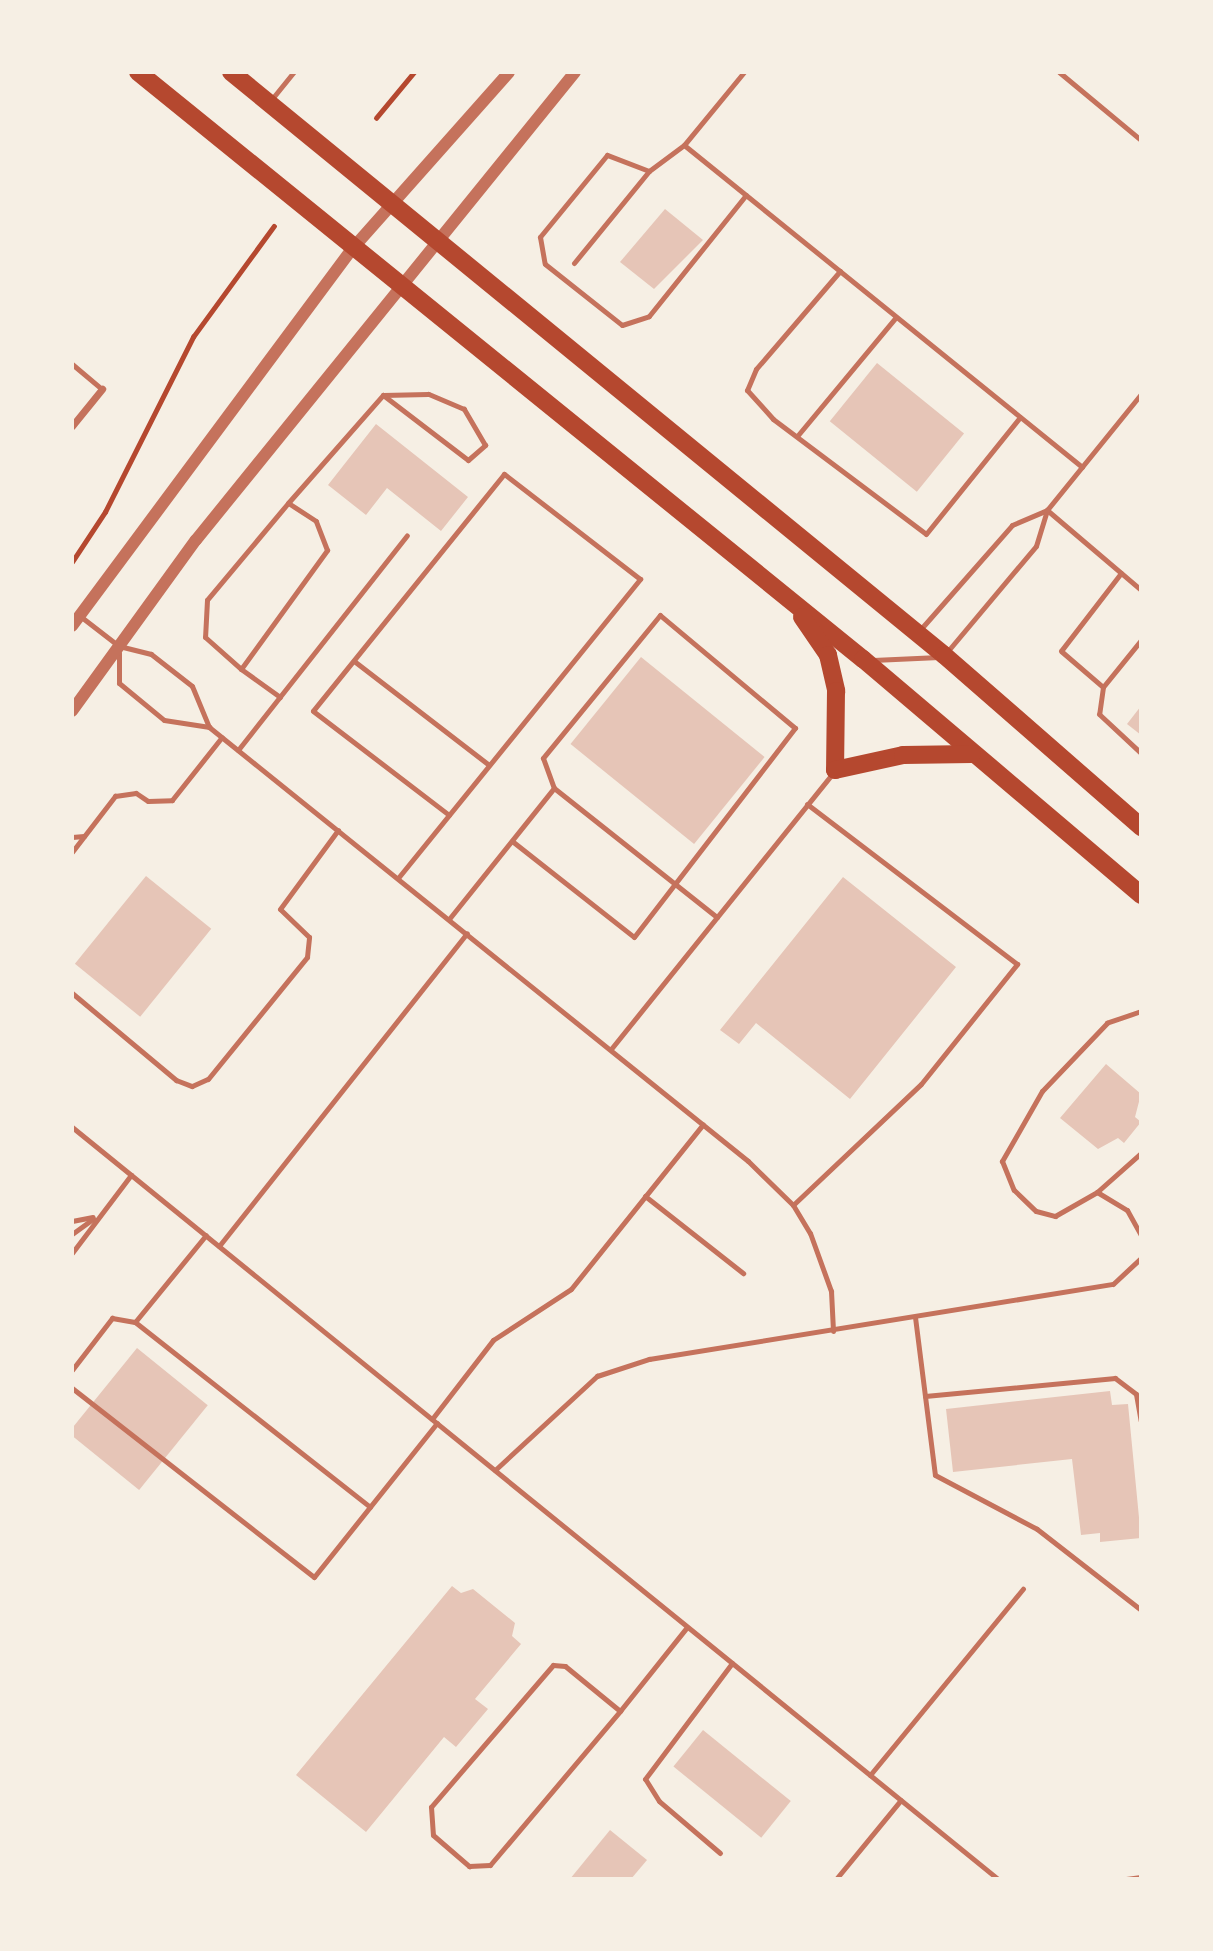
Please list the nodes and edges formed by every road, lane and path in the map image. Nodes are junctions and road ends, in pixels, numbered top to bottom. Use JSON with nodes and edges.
{"nodes":[{"id":1,"x":138,"y":72,"type":"edge"},
{"id":2,"x":231,"y":72,"type":"edge"},
{"id":3,"x":294,"y":72,"type":"edge"},
{"id":4,"x":414,"y":72,"type":"edge"},
{"id":5,"x":509,"y":72,"type":"edge"},
{"id":6,"x":575,"y":72,"type":"edge"},
{"id":7,"x":744,"y":72,"type":"edge"},
{"id":8,"x":1059,"y":72,"type":"edge"},
{"id":9,"x":269,"y":103,"type":"junction"},
{"id":10,"x":376,"y":118,"type":"dead end"},
{"id":11,"x":1141,"y":140,"type":"edge"},
{"id":12,"x":684,"y":145,"type":"junction"},
{"id":13,"x":649,"y":171,"type":"junction"},
{"id":14,"x":746,"y":195,"type":"junction"},
{"id":15,"x":391,"y":204,"type":"junction"},
{"id":16,"x":274,"y":226,"type":"dead end"},
{"id":17,"x":440,"y":244,"type":"junction"},
{"id":18,"x":353,"y":248,"type":"junction"},
{"id":19,"x":574,"y":263,"type":"dead end"},
{"id":20,"x":840,"y":271,"type":"junction"},
{"id":21,"x":402,"y":289,"type":"junction"},
{"id":22,"x":896,"y":317,"type":"junction"},
{"id":23,"x":72,"y":364,"type":"edge"},
{"id":24,"x":102,"y":389,"type":"joint"},
{"id":25,"x":1141,"y":394,"type":"edge"},
{"id":26,"x":383,"y":395,"type":"junction"},
{"id":27,"x":1020,"y":417,"type":"junction"},
{"id":28,"x":72,"y":426,"type":"edge"},
{"id":29,"x":798,"y":435,"type":"junction"},
{"id":30,"x":1082,"y":467,"type":"junction"},
{"id":31,"x":288,"y":503,"type":"junction"},
{"id":32,"x":1047,"y":510,"type":"junction"},
{"id":33,"x":407,"y":535,"type":"dead end"},
{"id":34,"x":72,"y":562,"type":"edge"},
{"id":35,"x":1122,"y":573,"type":"junction"},
{"id":36,"x":1141,"y":590,"type":"edge"},
{"id":37,"x":792,"y":603,"type":"junction"},
{"id":38,"x":76,"y":621,"type":"edge"},
{"id":39,"x":917,"y":633,"type":"junction"},
{"id":40,"x":1141,"y":640,"type":"edge"},
{"id":41,"x":119,"y":646,"type":"junction"},
{"id":42,"x":944,"y":655,"type":"junction"},
{"id":43,"x":863,"y":659,"type":"junction"},
{"id":44,"x":354,"y":661,"type":"junction"},
{"id":45,"x":241,"y":669,"type":"junction"},
{"id":46,"x":1103,"y":687,"type":"junction"},
{"id":47,"x":279,"y":697,"type":"junction"},
{"id":48,"x":72,"y":711,"type":"edge"},
{"id":49,"x":209,"y":727,"type":"junction"},
{"id":50,"x":222,"y":737,"type":"junction"},
{"id":51,"x":238,"y":750,"type":"junction"},
{"id":52,"x":1141,"y":753,"type":"edge"},
{"id":53,"x":972,"y":754,"type":"junction"},
{"id":54,"x":489,"y":765,"type":"junction"},
{"id":55,"x":835,"y":770,"type":"junction"},
{"id":56,"x":554,"y":788,"type":"junction"},
{"id":57,"x":807,"y":804,"type":"junction"},
{"id":58,"x":449,"y":815,"type":"junction"},
{"id":59,"x":1141,"y":827,"type":"edge"},
{"id":60,"x":338,"y":830,"type":"junction"},
{"id":61,"x":84,"y":836,"type":"junction"},
{"id":62,"x":72,"y":837,"type":"edge"},
{"id":63,"x":512,"y":841,"type":"junction"},
{"id":64,"x":72,"y":852,"type":"edge"},
{"id":65,"x":398,"y":878,"type":"junction"},
{"id":66,"x":676,"y":884,"type":"junction"},
{"id":67,"x":1141,"y":895,"type":"edge"},
{"id":68,"x":717,"y":917,"type":"junction"},
{"id":69,"x":449,"y":919,"type":"junction"},
{"id":70,"x":467,"y":933,"type":"junction"},
{"id":71,"x":72,"y":993,"type":"edge"},
{"id":72,"x":1141,"y":1011,"type":"edge"},
{"id":73,"x":611,"y":1049,"type":"junction"},
{"id":74,"x":702,"y":1125,"type":"junction"},
{"id":75,"x":72,"y":1127,"type":"edge"},
{"id":76,"x":78,"y":1131,"type":"junction"},
{"id":77,"x":72,"y":1138,"type":"edge"},
{"id":78,"x":1141,"y":1153,"type":"edge"},
{"id":79,"x":131,"y":1175,"type":"junction"},
{"id":80,"x":1097,"y":1192,"type":"junction"},
{"id":81,"x":645,"y":1196,"type":"junction"},
{"id":82,"x":793,"y":1205,"type":"junction"},
{"id":83,"x":96,"y":1217,"type":"junction"},
{"id":84,"x":72,"y":1221,"type":"edge"},
{"id":85,"x":72,"y":1234,"type":"edge"},
{"id":86,"x":206,"y":1235,"type":"junction"},
{"id":87,"x":1141,"y":1235,"type":"edge"},
{"id":88,"x":219,"y":1246,"type":"junction"},
{"id":89,"x":72,"y":1253,"type":"edge"},
{"id":90,"x":1141,"y":1258,"type":"edge"},
{"id":91,"x":743,"y":1273,"type":"dead end"},
{"id":92,"x":915,"y":1317,"type":"junction"},
{"id":93,"x":135,"y":1322,"type":"junction"},
{"id":94,"x":833,"y":1331,"type":"junction"},
{"id":95,"x":72,"y":1370,"type":"edge"},
{"id":96,"x":72,"y":1388,"type":"edge"},
{"id":97,"x":925,"y":1396,"type":"junction"},
{"id":98,"x":435,"y":1421,"type":"junction"},
{"id":99,"x":1141,"y":1421,"type":"edge"},
{"id":100,"x":495,"y":1470,"type":"junction"},
{"id":101,"x":370,"y":1507,"type":"junction"},
{"id":102,"x":1023,"y":1589,"type":"dead end"},
{"id":103,"x":1141,"y":1610,"type":"edge"},
{"id":104,"x":687,"y":1627,"type":"junction"},
{"id":105,"x":732,"y":1663,"type":"junction"},
{"id":106,"x":620,"y":1711,"type":"junction"},
{"id":107,"x":870,"y":1775,"type":"junction"},
{"id":108,"x":901,"y":1800,"type":"junction"},
{"id":109,"x":720,"y":1853,"type":"dead end"},
{"id":110,"x":1141,"y":1877,"type":"edge"},
{"id":111,"x":836,"y":1879,"type":"edge"},
{"id":112,"x":998,"y":1879,"type":"edge"},
{"id":113,"x":1126,"y":1879,"type":"edge"}],
"edges":[{"from":1,"to":18,"type":"main road"},
{"from":2,"to":9,"type":"main road"},
{"from":3,"to":9,"type":"lane"},
{"from":4,"to":10,"type":"path"},
{"from":5,"to":15,"type":"street"},
{"from":6,"to":17,"type":"street"},
{"from":7,"to":12,"type":"lane"},
{"from":8,"to":11,"type":"lane"},
{"from":9,"to":15,"type":"main road"},
{"from":12,"to":13,"type":"lane"},
{"from":12,"to":14,"type":"lane"},
{"from":13,"to":14,"type":"lane"},
{"from":13,"to":19,"type":"lane"},
{"from":14,"to":20,"type":"lane"},
{"from":15,"to":17,"type":"main road"},
{"from":15,"to":18,"type":"street"},
{"from":16,"to":34,"type":"path"},
{"from":17,"to":21,"type":"street"},
{"from":17,"to":39,"type":"main road"},
{"from":18,"to":21,"type":"main road"},
{"from":18,"to":38,"type":"street"},
{"from":20,"to":22,"type":"lane"},
{"from":20,"to":29,"type":"lane"},
{"from":21,"to":37,"type":"main road"},
{"from":21,"to":41,"type":"street"},
{"from":22,"to":27,"type":"lane"},
{"from":22,"to":29,"type":"lane"},
{"from":23,"to":24,"type":"lane"},
{"from":24,"to":28,"type":"street"},
{"from":25,"to":30,"type":"lane"},
{"from":26,"to":26,"type":"lane"},
{"from":26,"to":31,"type":"lane"},
{"from":27,"to":29,"type":"lane"},
{"from":27,"to":30,"type":"lane"},
{"from":30,"to":32,"type":"lane"},
{"from":31,"to":45,"type":"lane"},
{"from":31,"to":45,"type":"lane"},
{"from":32,"to":35,"type":"lane"},
{"from":32,"to":39,"type":"lane"},
{"from":32,"to":42,"type":"lane"},
{"from":33,"to":47,"type":"lane"},
{"from":35,"to":36,"type":"lane"},
{"from":35,"to":46,"type":"lane"},
{"from":37,"to":43,"type":"main road"},
{"from":37,"to":55,"type":"main road"},
{"from":38,"to":41,"type":"lane"},
{"from":39,"to":42,"type":"main road"},
{"from":40,"to":46,"type":"lane"},
{"from":41,"to":48,"type":"street"},
{"from":41,"to":49,"type":"lane"},
{"from":41,"to":49,"type":"lane"},
{"from":42,"to":43,"type":"lane"},
{"from":42,"to":59,"type":"main road"},
{"from":43,"to":53,"type":"main road"},
{"from":44,"to":54,"type":"lane"},
{"from":44,"to":54,"type":"lane"},
{"from":44,"to":58,"type":"lane"},
{"from":45,"to":47,"type":"lane"},
{"from":46,"to":52,"type":"lane"},
{"from":47,"to":51,"type":"lane"},
{"from":49,"to":50,"type":"lane"},
{"from":50,"to":51,"type":"lane"},
{"from":50,"to":61,"type":"lane"},
{"from":51,"to":60,"type":"lane"},
{"from":53,"to":55,"type":"main road"},
{"from":53,"to":67,"type":"main road"},
{"from":54,"to":58,"type":"lane"},
{"from":55,"to":57,"type":"lane"},
{"from":56,"to":63,"type":"lane"},
{"from":56,"to":66,"type":"lane"},
{"from":56,"to":66,"type":"lane"},
{"from":57,"to":68,"type":"lane"},
{"from":57,"to":82,"type":"lane"},
{"from":58,"to":65,"type":"lane"},
{"from":60,"to":65,"type":"lane"},
{"from":60,"to":71,"type":"lane"},
{"from":61,"to":62,"type":"lane"},
{"from":61,"to":64,"type":"lane"},
{"from":63,"to":66,"type":"lane"},
{"from":63,"to":69,"type":"lane"},
{"from":65,"to":69,"type":"lane"},
{"from":66,"to":68,"type":"lane"},
{"from":68,"to":73,"type":"lane"},
{"from":69,"to":70,"type":"lane"},
{"from":70,"to":73,"type":"lane"},
{"from":70,"to":88,"type":"lane"},
{"from":72,"to":80,"type":"lane"},
{"from":73,"to":74,"type":"lane"},
{"from":74,"to":81,"type":"lane"},
{"from":74,"to":82,"type":"lane"},
{"from":75,"to":76,"type":"lane"},
{"from":76,"to":77,"type":"lane"},
{"from":76,"to":79,"type":"lane"},
{"from":78,"to":80,"type":"lane"},
{"from":79,"to":83,"type":"lane"},
{"from":79,"to":86,"type":"lane"},
{"from":80,"to":87,"type":"lane"},
{"from":81,"to":91,"type":"lane"},
{"from":81,"to":98,"type":"lane"},
{"from":82,"to":94,"type":"lane"},
{"from":83,"to":84,"type":"lane"},
{"from":83,"to":85,"type":"lane"},
{"from":83,"to":89,"type":"lane"},
{"from":86,"to":88,"type":"lane"},
{"from":86,"to":93,"type":"lane"},
{"from":88,"to":98,"type":"lane"},
{"from":90,"to":92,"type":"lane"},
{"from":92,"to":94,"type":"lane"},
{"from":92,"to":97,"type":"lane"},
{"from":93,"to":95,"type":"lane"},
{"from":93,"to":101,"type":"lane"},
{"from":94,"to":100,"type":"lane"},
{"from":96,"to":101,"type":"lane"},
{"from":97,"to":99,"type":"lane"},
{"from":97,"to":103,"type":"lane"},
{"from":98,"to":100,"type":"lane"},
{"from":98,"to":101,"type":"lane"},
{"from":100,"to":104,"type":"lane"},
{"from":102,"to":107,"type":"lane"},
{"from":104,"to":105,"type":"lane"},
{"from":104,"to":106,"type":"lane"},
{"from":105,"to":107,"type":"lane"},
{"from":105,"to":109,"type":"lane"},
{"from":106,"to":106,"type":"lane"},
{"from":107,"to":108,"type":"lane"},
{"from":108,"to":111,"type":"lane"},
{"from":108,"to":112,"type":"lane"},
{"from":110,"to":113,"type":"lane"}]}
